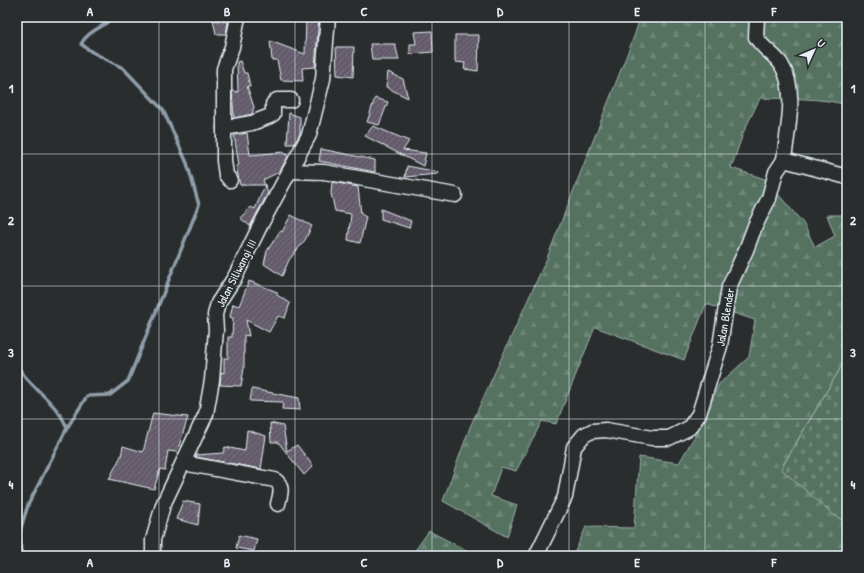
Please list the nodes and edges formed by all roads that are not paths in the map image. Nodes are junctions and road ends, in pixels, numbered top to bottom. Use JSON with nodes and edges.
{"nodes":[{"id":1,"x":238,"y":17,"type":"edge"},
{"id":2,"x":328,"y":17,"type":"edge"},
{"id":3,"x":757,"y":17,"type":"edge"},
{"id":4,"x":291,"y":100,"type":"dead end"},
{"id":5,"x":224,"y":128,"type":"junction"},
{"id":6,"x":784,"y":160,"type":"junction"},
{"id":7,"x":290,"y":171,"type":"junction"},
{"id":8,"x":847,"y":177,"type":"edge"},
{"id":9,"x":230,"y":180,"type":"dead end"},
{"id":10,"x":455,"y":195,"type":"dead end"},
{"id":11,"x":182,"y":463,"type":"junction"},
{"id":12,"x":278,"y":504,"type":"dead end"},
{"id":13,"x":153,"y":556,"type":"edge"},
{"id":14,"x":536,"y":556,"type":"edge"}],
"edges":[{"from":1,"to":5,"type":"street"},
{"from":2,"to":7,"type":"street","name":"Jalan Siliwangi III"},
{"from":3,"to":6,"type":"street"},
{"from":4,"to":5,"type":"street"},
{"from":5,"to":9,"type":"street"},
{"from":6,"to":8,"type":"street"},
{"from":6,"to":14,"type":"street","name":"Jalan Blender"},
{"from":7,"to":10,"type":"street"},
{"from":7,"to":11,"type":"street","name":"Jalan Siliwangi III"},
{"from":11,"to":12,"type":"street"},
{"from":11,"to":13,"type":"street","name":"Jalan Siliwangi III"}]}
